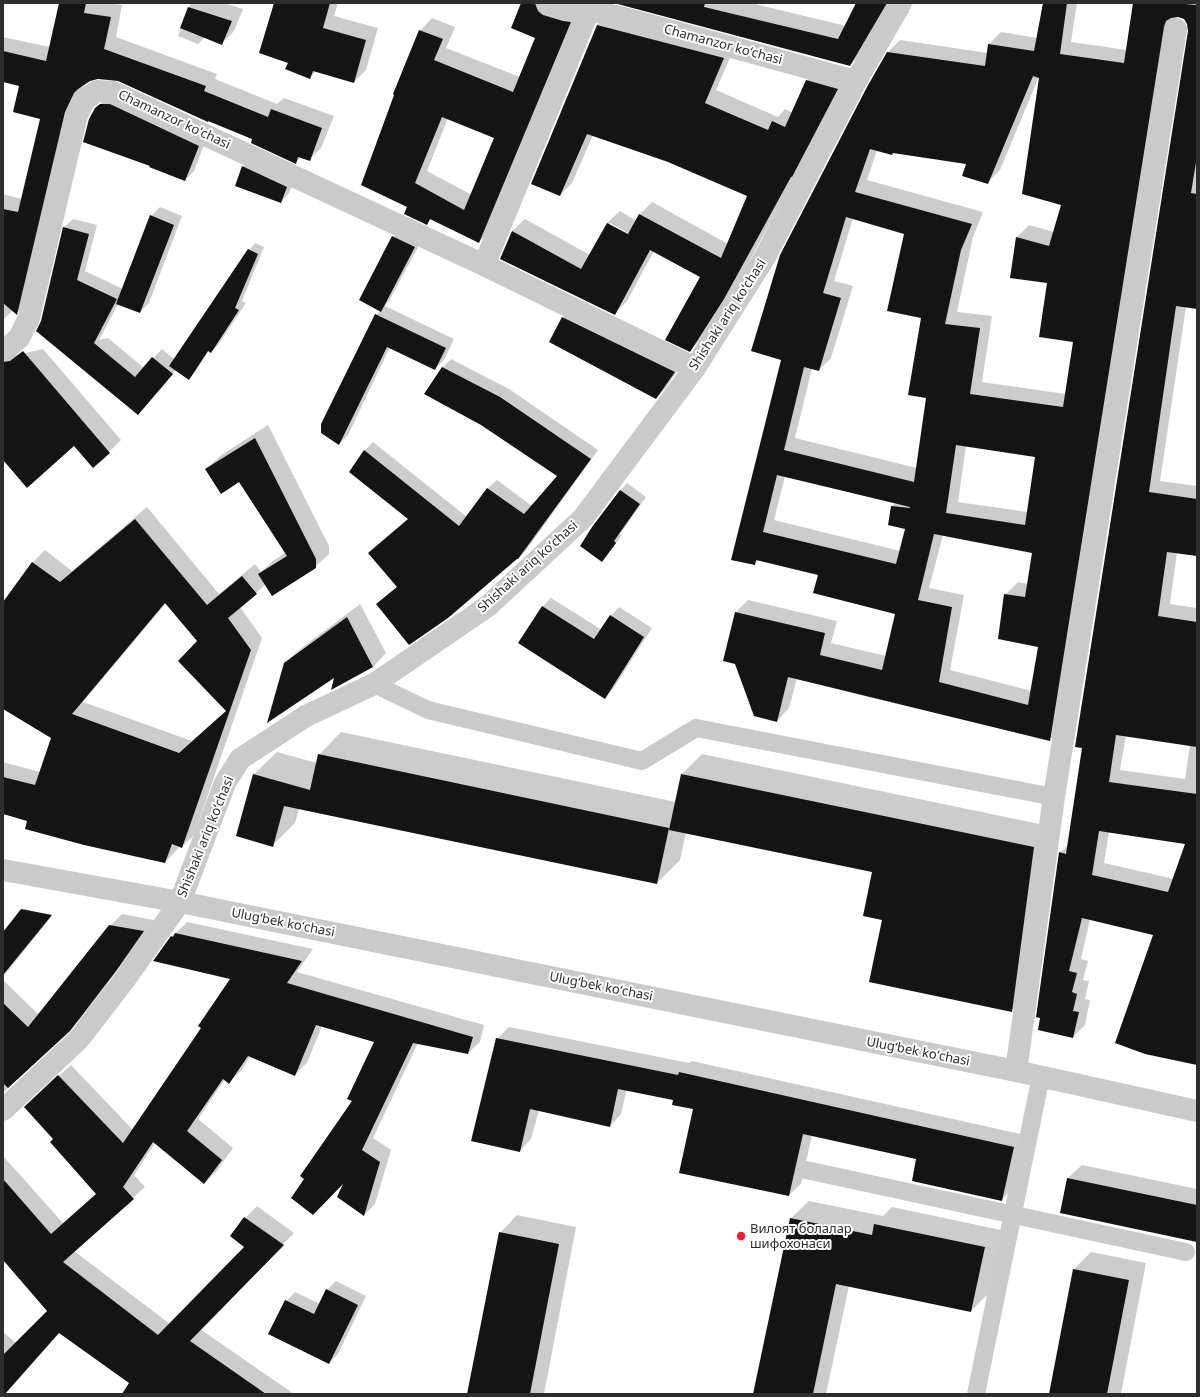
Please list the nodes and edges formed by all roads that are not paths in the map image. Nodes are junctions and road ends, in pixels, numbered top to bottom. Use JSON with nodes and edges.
{"nodes":[{"id":1,"x":547,"y":3,"type":"edge"},
{"id":2,"x":901,"y":3,"type":"edge"},
{"id":3,"x":589,"y":10,"type":"junction"},
{"id":4,"x":1176,"y":29,"type":"dead end"},
{"id":5,"x":856,"y":81,"type":"junction"},
{"id":6,"x":484,"y":265,"type":"junction"},
{"id":7,"x":3,"y":350,"type":"edge"},
{"id":8,"x":695,"y":368,"type":"junction"},
{"id":9,"x":374,"y":684,"type":"junction"},
{"id":10,"x":1054,"y":797,"type":"junction"},
{"id":11,"x":3,"y":870,"type":"edge"},
{"id":12,"x":180,"y":902,"type":"junction"},
{"id":13,"x":1016,"y":1071,"type":"junction"},
{"id":14,"x":1041,"y":1076,"type":"junction"},
{"id":15,"x":3,"y":1110,"type":"edge"},
{"id":16,"x":1197,"y":1111,"type":"edge"},
{"id":17,"x":806,"y":1170,"type":"dead end"},
{"id":18,"x":1013,"y":1214,"type":"junction"},
{"id":19,"x":1186,"y":1252,"type":"dead end"},
{"id":20,"x":976,"y":1394,"type":"edge"}],
"edges":[{"from":1,"to":3,"type":"street","name":"Chamanzor koʻchasi"},
{"from":2,"to":5,"type":"street","name":"Shishaki ariq koʻchasi"},
{"from":3,"to":5,"type":"street","name":"Chamanzor koʻchasi"},
{"from":3,"to":6,"type":"street"},
{"from":4,"to":10,"type":"street"},
{"from":5,"to":8,"type":"street","name":"Shishaki ariq koʻchasi"},
{"from":6,"to":7,"type":"street","name":"Chamanzor koʻchasi"},
{"from":6,"to":8,"type":"street","name":"Chamanzor koʻchasi"},
{"from":8,"to":9,"type":"street","name":"Shishaki ariq koʻchasi"},
{"from":9,"to":10,"type":"lane"},
{"from":9,"to":12,"type":"street","name":"Shishaki ariq koʻchasi"},
{"from":10,"to":13,"type":"street"},
{"from":11,"to":12,"type":"street","name":"Ulugʻbek koʻchasi"},
{"from":12,"to":13,"type":"street","name":"Ulugʻbek koʻchasi"},
{"from":12,"to":15,"type":"street","name":"Shishaki ariq koʻchasi"},
{"from":13,"to":14,"type":"street","name":"Ulugʻbek koʻchasi"},
{"from":14,"to":16,"type":"street","name":"Ulugʻbek koʻchasi"},
{"from":14,"to":18,"type":"lane"},
{"from":17,"to":18,"type":"lane"},
{"from":18,"to":19,"type":"lane"},
{"from":18,"to":20,"type":"lane"}]}
